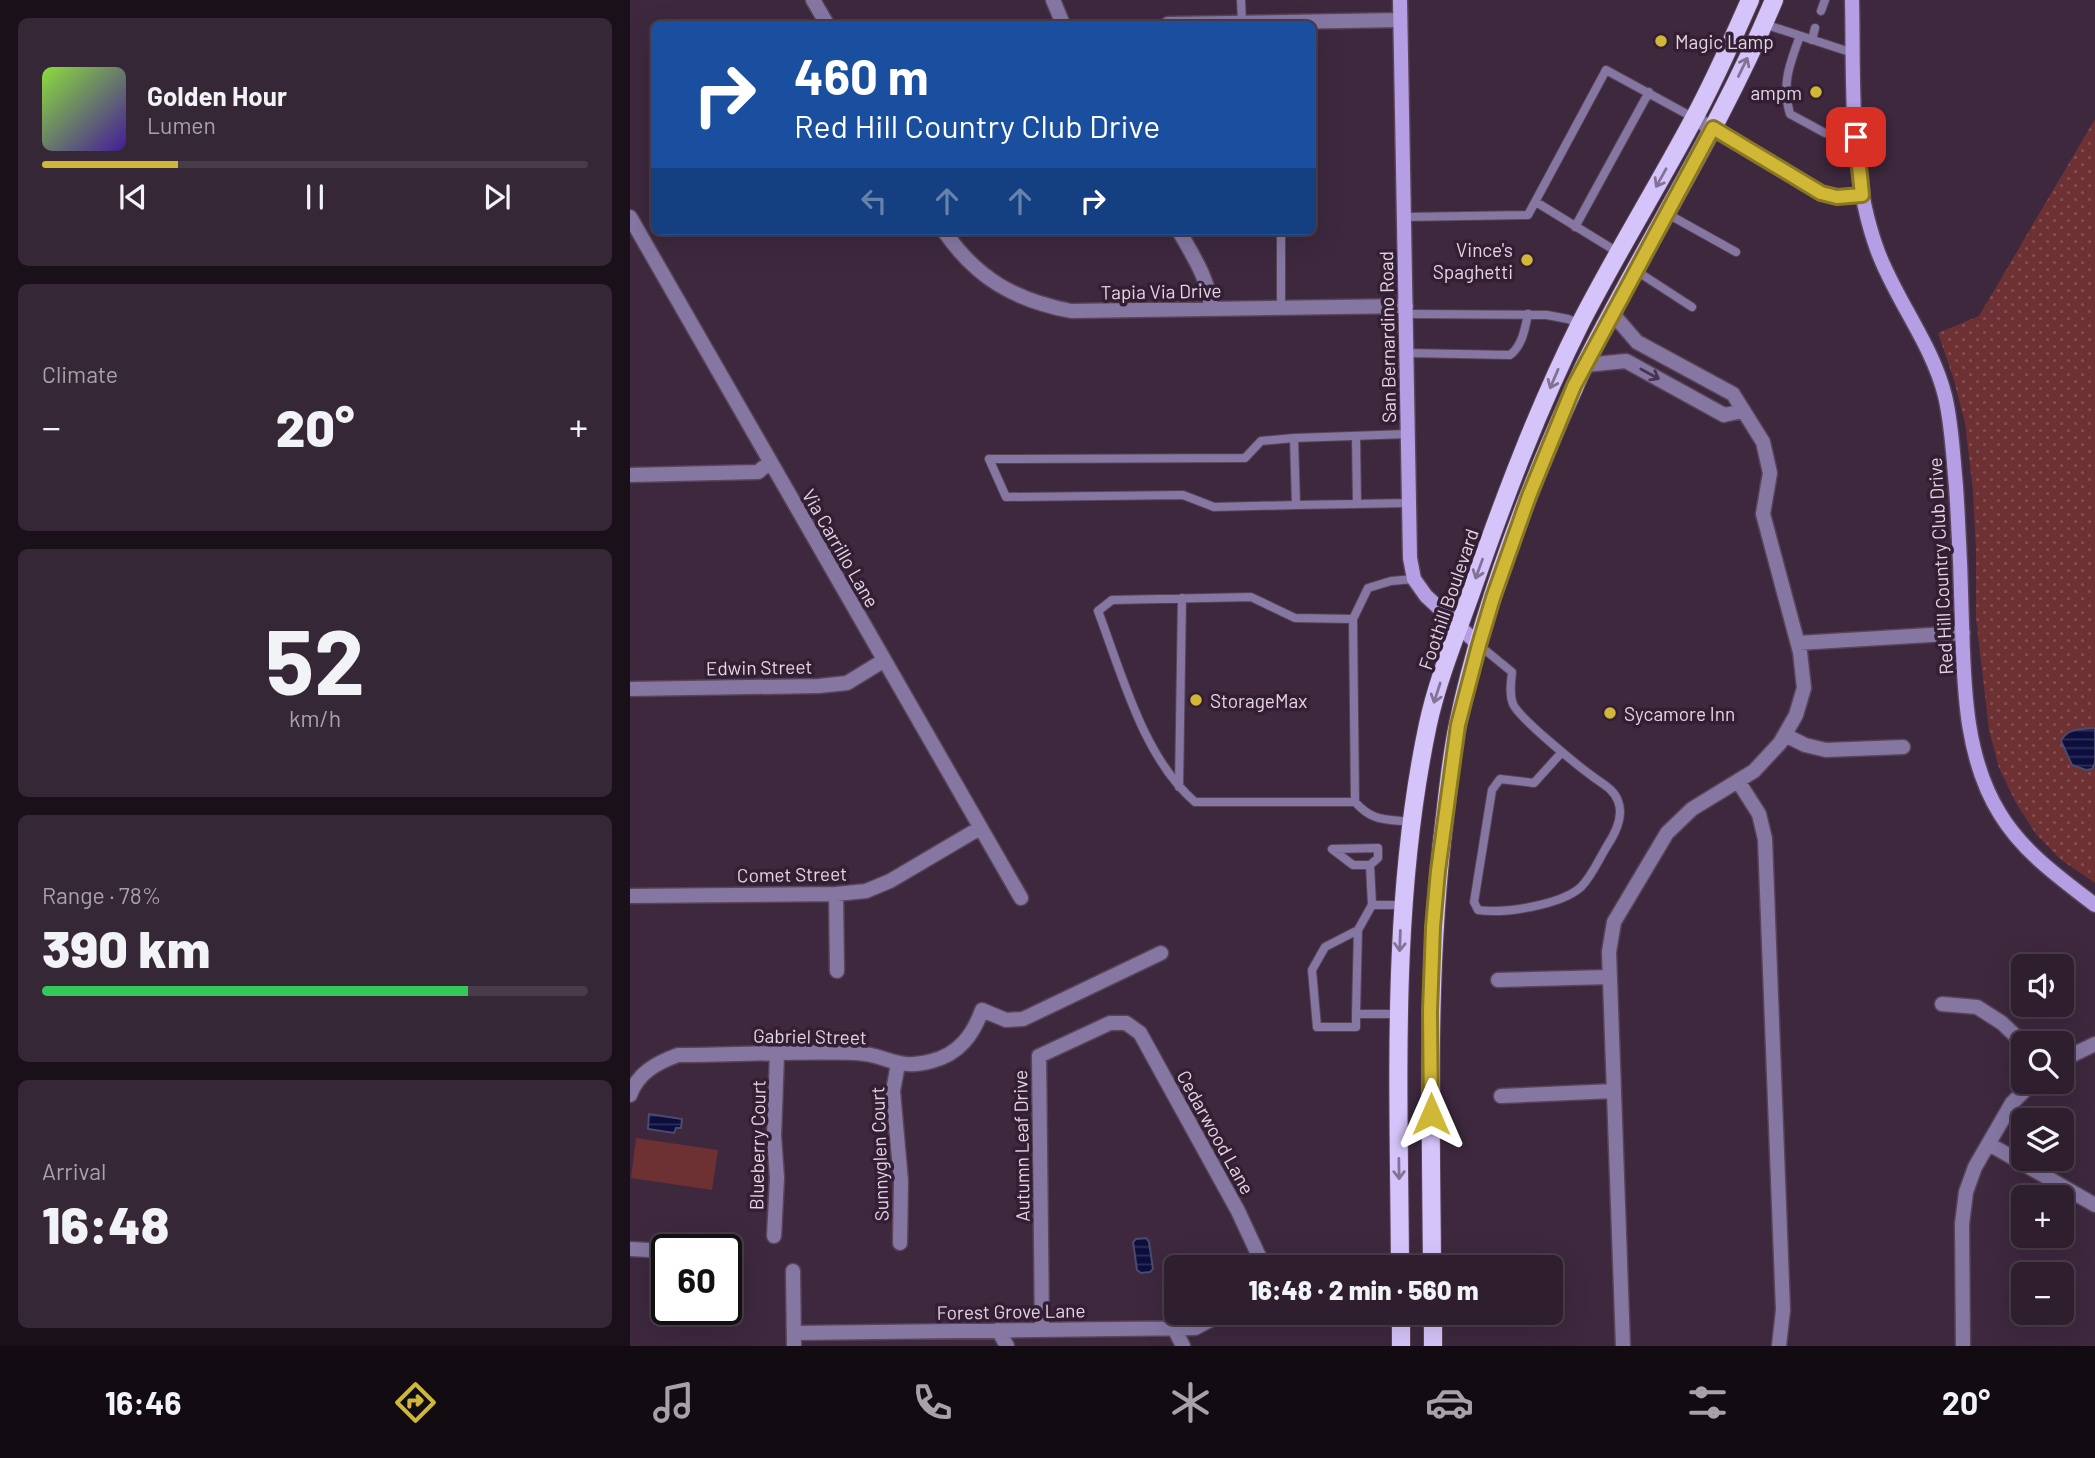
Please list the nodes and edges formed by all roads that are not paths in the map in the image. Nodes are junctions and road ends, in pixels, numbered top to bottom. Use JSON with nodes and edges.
{"nodes":[{"id":1,"x":813,"y":0,"type":"edge"},
{"id":2,"x":1053,"y":0,"type":"edge"},
{"id":3,"x":1241,"y":0,"type":"edge"},
{"id":4,"x":1400,"y":0,"type":"edge"},
{"id":5,"x":1750,"y":0,"type":"edge"},
{"id":6,"x":1774,"y":0,"type":"edge"},
{"id":7,"x":1825,"y":0,"type":"edge"},
{"id":8,"x":1852,"y":0,"type":"edge"},
{"id":9,"x":1821,"y":11,"type":"dead end"},
{"id":10,"x":1400,"y":20,"type":"junction"},
{"id":11,"x":825,"y":21,"type":"edge"},
{"id":12,"x":1062,"y":21,"type":"edge"},
{"id":13,"x":1242,"y":21,"type":"edge"},
{"id":14,"x":1316,"y":23,"type":"edge"},
{"id":15,"x":1764,"y":24,"type":"junction"},
{"id":16,"x":1815,"y":29,"type":"dead end"},
{"id":17,"x":1800,"y":36,"type":"junction"},
{"id":18,"x":1812,"y":40,"type":"junction"},
{"id":19,"x":1853,"y":53,"type":"junction"},
{"id":20,"x":1649,"y":92,"type":"junction"},
{"id":21,"x":1694,"y":118,"type":"junction"},
{"id":22,"x":1713,"y":128,"type":"junction"},
{"id":23,"x":1856,"y":137,"type":"junction"},
{"id":24,"x":1862,"y":195,"type":"junction"},
{"id":25,"x":1536,"y":202,"type":"junction"},
{"id":26,"x":1666,"y":213,"type":"junction"},
{"id":27,"x":630,"y":217,"type":"edge"},
{"id":28,"x":1404,"y":217,"type":"junction"},
{"id":29,"x":1575,"y":227,"type":"junction"},
{"id":30,"x":947,"y":235,"type":"edge"},
{"id":31,"x":1180,"y":235,"type":"edge"},
{"id":32,"x":1281,"y":235,"type":"edge"},
{"id":33,"x":1736,"y":252,"type":"dead end"},
{"id":34,"x":1619,"y":253,"type":"junction"},
{"id":35,"x":1635,"y":270,"type":"junction"},
{"id":36,"x":1692,"y":307,"type":"dead end"},
{"id":37,"x":1281,"y":308,"type":"junction"},
{"id":38,"x":1211,"y":309,"type":"junction"},
{"id":39,"x":1407,"y":310,"type":"junction"},
{"id":40,"x":1612,"y":313,"type":"junction"},
{"id":41,"x":1528,"y":314,"type":"junction"},
{"id":42,"x":1580,"y":324,"type":"junction"},
{"id":43,"x":1637,"y":342,"type":"junction"},
{"id":44,"x":1407,"y":353,"type":"junction"},
{"id":45,"x":1626,"y":362,"type":"junction"},
{"id":46,"x":1585,"y":365,"type":"junction"},
{"id":47,"x":1715,"y":384,"type":"junction"},
{"id":48,"x":1705,"y":404,"type":"junction"},
{"id":49,"x":1742,"y":411,"type":"junction"},
{"id":50,"x":1408,"y":434,"type":"junction"},
{"id":51,"x":1356,"y":436,"type":"junction"},
{"id":52,"x":1294,"y":438,"type":"junction"},
{"id":53,"x":770,"y":462,"type":"junction"},
{"id":54,"x":630,"y":475,"type":"edge"},
{"id":55,"x":1409,"y":503,"type":"junction"},
{"id":56,"x":1357,"y":504,"type":"junction"},
{"id":57,"x":1296,"y":505,"type":"junction"},
{"id":58,"x":1414,"y":579,"type":"junction"},
{"id":59,"x":1182,"y":598,"type":"junction"},
{"id":60,"x":1353,"y":619,"type":"junction"},
{"id":61,"x":1458,"y":628,"type":"junction"},
{"id":62,"x":1962,"y":633,"type":"junction"},
{"id":63,"x":1798,"y":643,"type":"junction"},
{"id":64,"x":1479,"y":645,"type":"junction"},
{"id":65,"x":883,"y":661,"type":"junction"},
{"id":66,"x":630,"y":689,"type":"edge"},
{"id":67,"x":1785,"y":735,"type":"junction"},
{"id":68,"x":1903,"y":747,"type":"dead end"},
{"id":69,"x":1562,"y":752,"type":"junction"},
{"id":70,"x":1738,"y":780,"type":"junction"},
{"id":71,"x":1179,"y":788,"type":"junction"},
{"id":72,"x":1354,"y":802,"type":"junction"},
{"id":73,"x":1410,"y":822,"type":"junction"},
{"id":74,"x":980,"y":828,"type":"junction"},
{"id":75,"x":1370,"y":865,"type":"junction"},
{"id":76,"x":836,"y":894,"type":"junction"},
{"id":77,"x":630,"y":896,"type":"edge"},
{"id":78,"x":1021,"y":898,"type":"dead end"},
{"id":79,"x":1371,"y":905,"type":"junction"},
{"id":80,"x":1402,"y":905,"type":"junction"},
{"id":81,"x":2095,"y":905,"type":"edge"},
{"id":82,"x":1358,"y":930,"type":"junction"},
{"id":83,"x":1161,"y":953,"type":"dead end"},
{"id":84,"x":837,"y":971,"type":"dead end"},
{"id":85,"x":1610,"y":978,"type":"junction"},
{"id":86,"x":1498,"y":981,"type":"dead end"},
{"id":87,"x":1942,"y":1004,"type":"dead end"},
{"id":88,"x":1356,"y":1014,"type":"junction"},
{"id":89,"x":1398,"y":1014,"type":"junction"},
{"id":90,"x":1126,"y":1023,"type":"joint"},
{"id":91,"x":2011,"y":1031,"type":"edge"},
{"id":92,"x":2095,"y":1044,"type":"edge"},
{"id":93,"x":777,"y":1054,"type":"junction"},
{"id":94,"x":2074,"y":1054,"type":"edge"},
{"id":95,"x":898,"y":1064,"type":"junction"},
{"id":96,"x":631,"y":1087,"type":"edge"},
{"id":97,"x":1614,"y":1091,"type":"junction"},
{"id":98,"x":2022,"y":1094,"type":"edge"},
{"id":99,"x":1501,"y":1096,"type":"dead end"},
{"id":100,"x":1989,"y":1144,"type":"junction"},
{"id":101,"x":2095,"y":1205,"type":"edge"},
{"id":102,"x":774,"y":1236,"type":"dead end"},
{"id":103,"x":900,"y":1243,"type":"dead end"},
{"id":104,"x":630,"y":1249,"type":"edge"},
{"id":105,"x":651,"y":1250,"type":"edge"},
{"id":106,"x":1258,"y":1255,"type":"edge"},
{"id":107,"x":1401,"y":1255,"type":"edge"},
{"id":108,"x":1432,"y":1255,"type":"edge"},
{"id":109,"x":793,"y":1271,"type":"dead end"},
{"id":110,"x":1201,"y":1325,"type":"edge"},
{"id":111,"x":1401,"y":1325,"type":"edge"},
{"id":112,"x":1433,"y":1325,"type":"edge"},
{"id":113,"x":1174,"y":1328,"type":"junction"},
{"id":114,"x":1042,"y":1329,"type":"junction"},
{"id":115,"x":998,"y":1330,"type":"junction"},
{"id":116,"x":794,"y":1339,"type":"edge"},
{"id":117,"x":1007,"y":1346,"type":"edge"},
{"id":118,"x":1183,"y":1346,"type":"edge"},
{"id":119,"x":1401,"y":1346,"type":"edge"},
{"id":120,"x":1433,"y":1346,"type":"edge"},
{"id":121,"x":1623,"y":1346,"type":"edge"},
{"id":122,"x":1779,"y":1346,"type":"edge"},
{"id":123,"x":1963,"y":1346,"type":"edge"}],
"edges":[{"from":1,"to":11,"type":"street"},
{"from":2,"to":12,"type":"street"},
{"from":3,"to":13,"type":"lane"},
{"from":4,"to":10,"type":"street","name":"San Bernardino Road"},
{"from":5,"to":21,"type":"main road","name":"Foothill Boulevard"},
{"from":6,"to":15,"type":"main road"},
{"from":7,"to":9,"type":"lane"},
{"from":8,"to":19,"type":"street","name":"Red Hill Country Club Drive"},
{"from":10,"to":14,"type":"street"},
{"from":10,"to":28,"type":"street","name":"San Bernardino Road"},
{"from":15,"to":17,"type":"lane"},
{"from":22,"to":15,"type":"main road","one_way":true},
{"from":16,"to":18,"type":"lane"},
{"from":17,"to":18,"type":"lane"},
{"from":17,"to":23,"type":"lane"},
{"from":18,"to":19,"type":"lane"},
{"from":19,"to":23,"type":"street","name":"Red Hill Country Club Drive"},
{"from":20,"to":21,"type":"lane"},
{"from":20,"to":25,"type":"lane"},
{"from":20,"to":29,"type":"lane"},
{"from":21,"to":22,"type":"street"},
{"from":21,"to":34,"type":"main road","name":"Foothill Boulevard","one_way":true},
{"from":22,"to":24,"type":"street"},
{"from":22,"to":26,"type":"main road"},
{"from":23,"to":24,"type":"street","name":"Red Hill Country Club Drive"},
{"from":24,"to":62,"type":"street","name":"Red Hill Country Club Drive"},
{"from":25,"to":28,"type":"lane"},
{"from":25,"to":29,"type":"lane"},
{"from":26,"to":33,"type":"lane"},
{"from":26,"to":35,"type":"main road"},
{"from":27,"to":53,"type":"street","name":"Via Carrillo Lane"},
{"from":28,"to":39,"type":"street","name":"San Bernardino Road"},
{"from":29,"to":34,"type":"lane"},
{"from":30,"to":38,"type":"street","name":"Tapia Via Drive"},
{"from":31,"to":38,"type":"street"},
{"from":32,"to":37,"type":"lane"},
{"from":34,"to":42,"type":"main road","name":"Foothill Boulevard"},
{"from":35,"to":36,"type":"lane"},
{"from":35,"to":40,"type":"main road"},
{"from":37,"to":38,"type":"street","name":"Tapia Via Drive"},
{"from":37,"to":39,"type":"street","name":"Tapia Via Drive"},
{"from":39,"to":41,"type":"lane"},
{"from":39,"to":44,"type":"street","name":"San Bernardino Road"},
{"from":40,"to":43,"type":"street"},
{"from":40,"to":46,"type":"main road"},
{"from":41,"to":42,"type":"lane"},
{"from":41,"to":44,"type":"lane"},
{"from":42,"to":61,"type":"main road","name":"Foothill Boulevard","one_way":true},
{"from":43,"to":45,"type":"street"},
{"from":43,"to":47,"type":"street"},
{"from":44,"to":50,"type":"street","name":"San Bernardino Road"},
{"from":45,"to":46,"type":"street"},
{"from":45,"to":48,"type":"street","one_way":true},
{"from":46,"to":64,"type":"main road"},
{"from":47,"to":48,"type":"street"},
{"from":47,"to":49,"type":"street"},
{"from":48,"to":49,"type":"street"},
{"from":49,"to":63,"type":"street"},
{"from":50,"to":51,"type":"lane"},
{"from":50,"to":55,"type":"street","name":"San Bernardino Road"},
{"from":51,"to":52,"type":"lane"},
{"from":51,"to":56,"type":"lane"},
{"from":52,"to":57,"type":"lane"},
{"from":52,"to":57,"type":"lane"},
{"from":53,"to":54,"type":"street"},
{"from":53,"to":65,"type":"street","name":"Via Carrillo Lane"},
{"from":55,"to":56,"type":"lane"},
{"from":55,"to":58,"type":"street","name":"San Bernardino Road"},
{"from":56,"to":57,"type":"lane"},
{"from":58,"to":60,"type":"lane"},
{"from":58,"to":61,"type":"street","name":"San Bernardino Road"},
{"from":59,"to":60,"type":"lane"},
{"from":59,"to":71,"type":"lane"},
{"from":59,"to":71,"type":"lane"},
{"from":60,"to":72,"type":"lane"},
{"from":61,"to":64,"type":"street","name":"San Bernardino Road"},
{"from":61,"to":73,"type":"main road","name":"Foothill Boulevard","one_way":true},
{"from":62,"to":63,"type":"street"},
{"from":62,"to":81,"type":"street","name":"Red Hill Country Club Drive"},
{"from":63,"to":67,"type":"street"},
{"from":64,"to":69,"type":"lane"},
{"from":64,"to":108,"type":"main road"},
{"from":65,"to":66,"type":"street","name":"Edwin Street"},
{"from":65,"to":74,"type":"street","name":"Via Carrillo Lane"},
{"from":67,"to":68,"type":"street"},
{"from":67,"to":70,"type":"street"},
{"from":69,"to":69,"type":"lane"},
{"from":70,"to":85,"type":"street"},
{"from":70,"to":122,"type":"street"},
{"from":71,"to":72,"type":"lane"},
{"from":72,"to":73,"type":"lane"},
{"from":73,"to":80,"type":"main road","name":"Foothill Boulevard"},
{"from":74,"to":76,"type":"street","name":"Comet Street"},
{"from":74,"to":78,"type":"street","name":"Via Carrillo Lane"},
{"from":75,"to":75,"type":"lane"},
{"from":75,"to":79,"type":"lane"},
{"from":76,"to":77,"type":"street","name":"Comet Street"},
{"from":76,"to":84,"type":"street"},
{"from":79,"to":80,"type":"lane"},
{"from":79,"to":82,"type":"lane"},
{"from":80,"to":89,"type":"main road","name":"Foothill Boulevard","one_way":true},
{"from":82,"to":88,"type":"lane"},
{"from":82,"to":88,"type":"lane"},
{"from":83,"to":95,"type":"street","name":"Gabriel Street"},
{"from":85,"to":86,"type":"street"},
{"from":85,"to":97,"type":"street"},
{"from":87,"to":91,"type":"street"},
{"from":88,"to":89,"type":"lane"},
{"from":89,"to":107,"type":"main road","name":"Foothill Boulevard","one_way":true},
{"from":90,"to":106,"type":"street","name":"Cedarwood Lane"},
{"from":90,"to":114,"type":"street","name":"Autumn Leaf Drive"},
{"from":92,"to":94,"type":"street"},
{"from":93,"to":95,"type":"street","name":"Gabriel Street"},
{"from":93,"to":96,"type":"street","name":"Gabriel Street"},
{"from":93,"to":102,"type":"street","name":"Blueberry Court"},
{"from":95,"to":103,"type":"street","name":"Sunnyglen Court"},
{"from":97,"to":99,"type":"street"},
{"from":97,"to":121,"type":"street"},
{"from":98,"to":100,"type":"street"},
{"from":100,"to":101,"type":"street"},
{"from":100,"to":123,"type":"street"},
{"from":104,"to":105,"type":"street"},
{"from":109,"to":116,"type":"street"},
{"from":110,"to":113,"type":"street","name":"Forest Grove Lane"},
{"from":111,"to":119,"type":"main road"},
{"from":112,"to":120,"type":"main road"},
{"from":113,"to":114,"type":"street","name":"Forest Grove Lane"},
{"from":113,"to":118,"type":"street"},
{"from":114,"to":115,"type":"street","name":"Forest Grove Lane"},
{"from":115,"to":116,"type":"street","name":"Forest Grove Lane"},
{"from":115,"to":117,"type":"street"}]}
